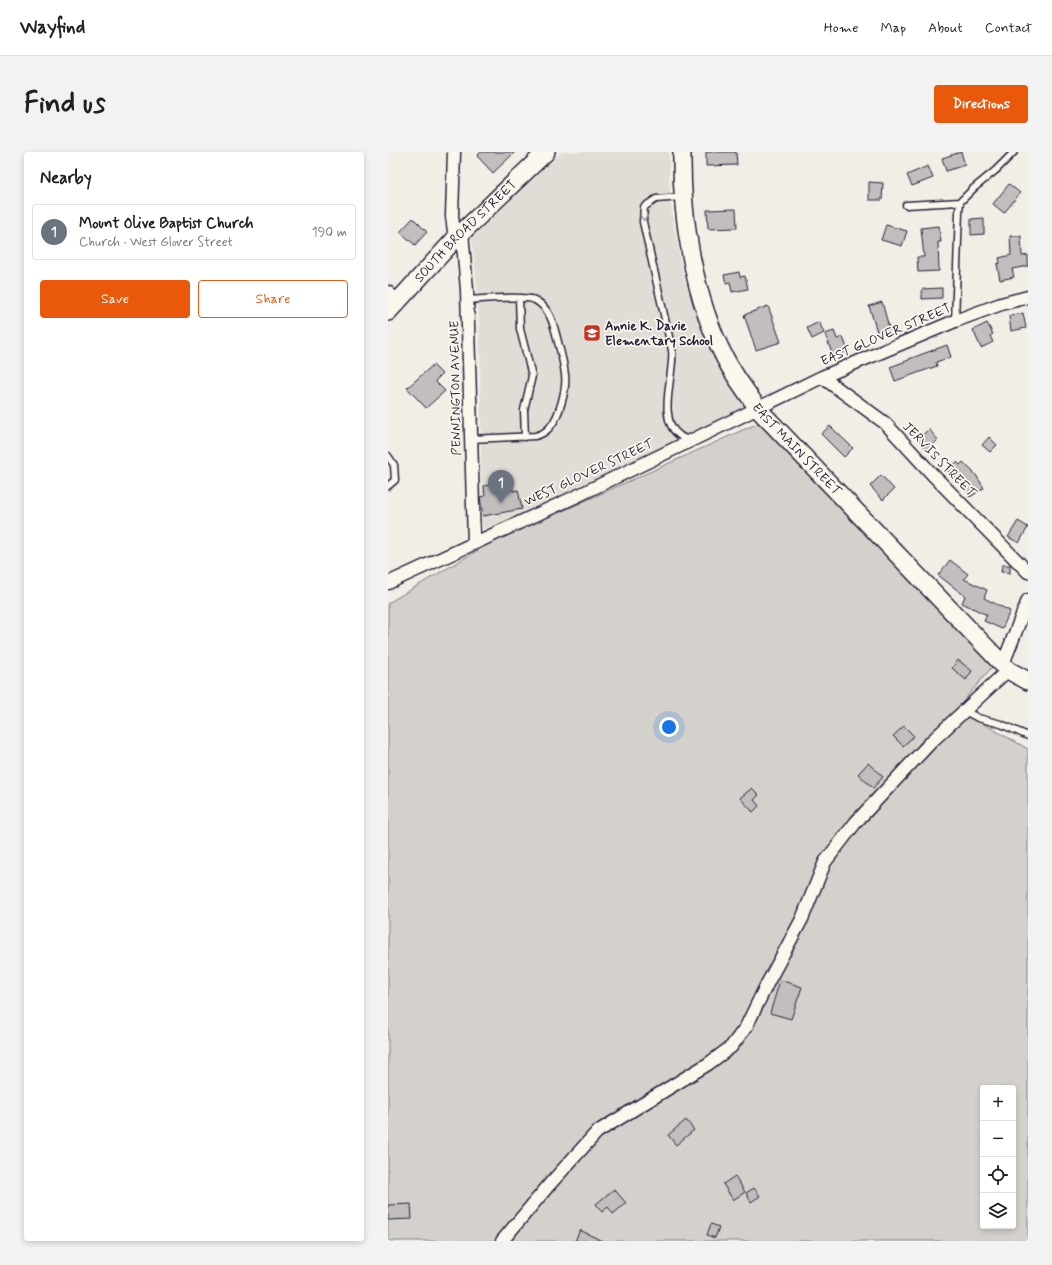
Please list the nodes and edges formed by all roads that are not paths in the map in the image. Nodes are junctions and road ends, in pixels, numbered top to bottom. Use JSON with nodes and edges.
{"nodes":[{"id":1,"x":454,"y":152,"type":"edge"},
{"id":2,"x":546,"y":152,"type":"edge"},
{"id":3,"x":682,"y":152,"type":"edge"},
{"id":4,"x":1014,"y":152,"type":"edge"},
{"id":5,"x":684,"y":197,"type":"junction"},
{"id":6,"x":960,"y":202,"type":"junction"},
{"id":7,"x":906,"y":205,"type":"dead end"},
{"id":8,"x":459,"y":236,"type":"junction"},
{"id":9,"x":1028,"y":297,"type":"edge"},
{"id":10,"x":519,"y":298,"type":"junction"},
{"id":11,"x":468,"y":300,"type":"junction"},
{"id":12,"x":391,"y":302,"type":"edge"},
{"id":13,"x":955,"y":321,"type":"junction"},
{"id":14,"x":822,"y":377,"type":"junction"},
{"id":15,"x":758,"y":409,"type":"junction"},
{"id":16,"x":525,"y":437,"type":"junction"},
{"id":17,"x":471,"y":439,"type":"junction"},
{"id":18,"x":691,"y":441,"type":"junction"},
{"id":19,"x":388,"y":456,"type":"edge"},
{"id":20,"x":388,"y":486,"type":"edge"},
{"id":21,"x":474,"y":542,"type":"junction"},
{"id":22,"x":1028,"y":572,"type":"edge"},
{"id":23,"x":388,"y":583,"type":"edge"},
{"id":24,"x":1028,"y":600,"type":"edge"},
{"id":25,"x":1005,"y":667,"type":"junction"},
{"id":26,"x":1028,"y":682,"type":"edge"},
{"id":27,"x":965,"y":711,"type":"junction"},
{"id":28,"x":1028,"y":736,"type":"edge"},
{"id":29,"x":502,"y":1241,"type":"edge"}],
"edges":[{"from":1,"to":8,"type":"street","name":"PENNINGTON AVENUE"},
{"from":2,"to":8,"type":"main road","name":"SOUTH BROAD STREET"},
{"from":3,"to":5,"type":"main road","name":"EAST MAIN STREET"},
{"from":4,"to":6,"type":"lane"},
{"from":5,"to":15,"type":"main road","name":"EAST MAIN STREET"},
{"from":5,"to":18,"type":"lane","one_way":true},
{"from":6,"to":7,"type":"lane"},
{"from":6,"to":13,"type":"lane"},
{"from":8,"to":11,"type":"street","name":"PENNINGTON AVENUE"},
{"from":8,"to":12,"type":"main road","name":"SOUTH BROAD STREET"},
{"from":9,"to":13,"type":"street","name":"EAST GLOVER STREET"},
{"from":10,"to":11,"type":"lane"},
{"from":10,"to":16,"type":"lane"},
{"from":10,"to":16,"type":"lane"},
{"from":11,"to":17,"type":"street","name":"PENNINGTON AVENUE"},
{"from":13,"to":14,"type":"street","name":"EAST GLOVER STREET"},
{"from":14,"to":15,"type":"street","name":"EAST GLOVER STREET"},
{"from":14,"to":22,"type":"street","name":"JERVIS STREET"},
{"from":15,"to":18,"type":"street","name":"WEST GLOVER STREET"},
{"from":15,"to":25,"type":"main road","name":"EAST MAIN STREET"},
{"from":16,"to":17,"type":"lane"},
{"from":17,"to":21,"type":"street","name":"PENNINGTON AVENUE"},
{"from":18,"to":21,"type":"street","name":"WEST GLOVER STREET"},
{"from":19,"to":20,"type":"lane"},
{"from":21,"to":23,"type":"street","name":"WEST GLOVER STREET"},
{"from":24,"to":25,"type":"street"},
{"from":25,"to":26,"type":"main road","name":"EAST MAIN STREET"},
{"from":25,"to":27,"type":"street"},
{"from":27,"to":28,"type":"lane"},
{"from":27,"to":29,"type":"street"}]}
